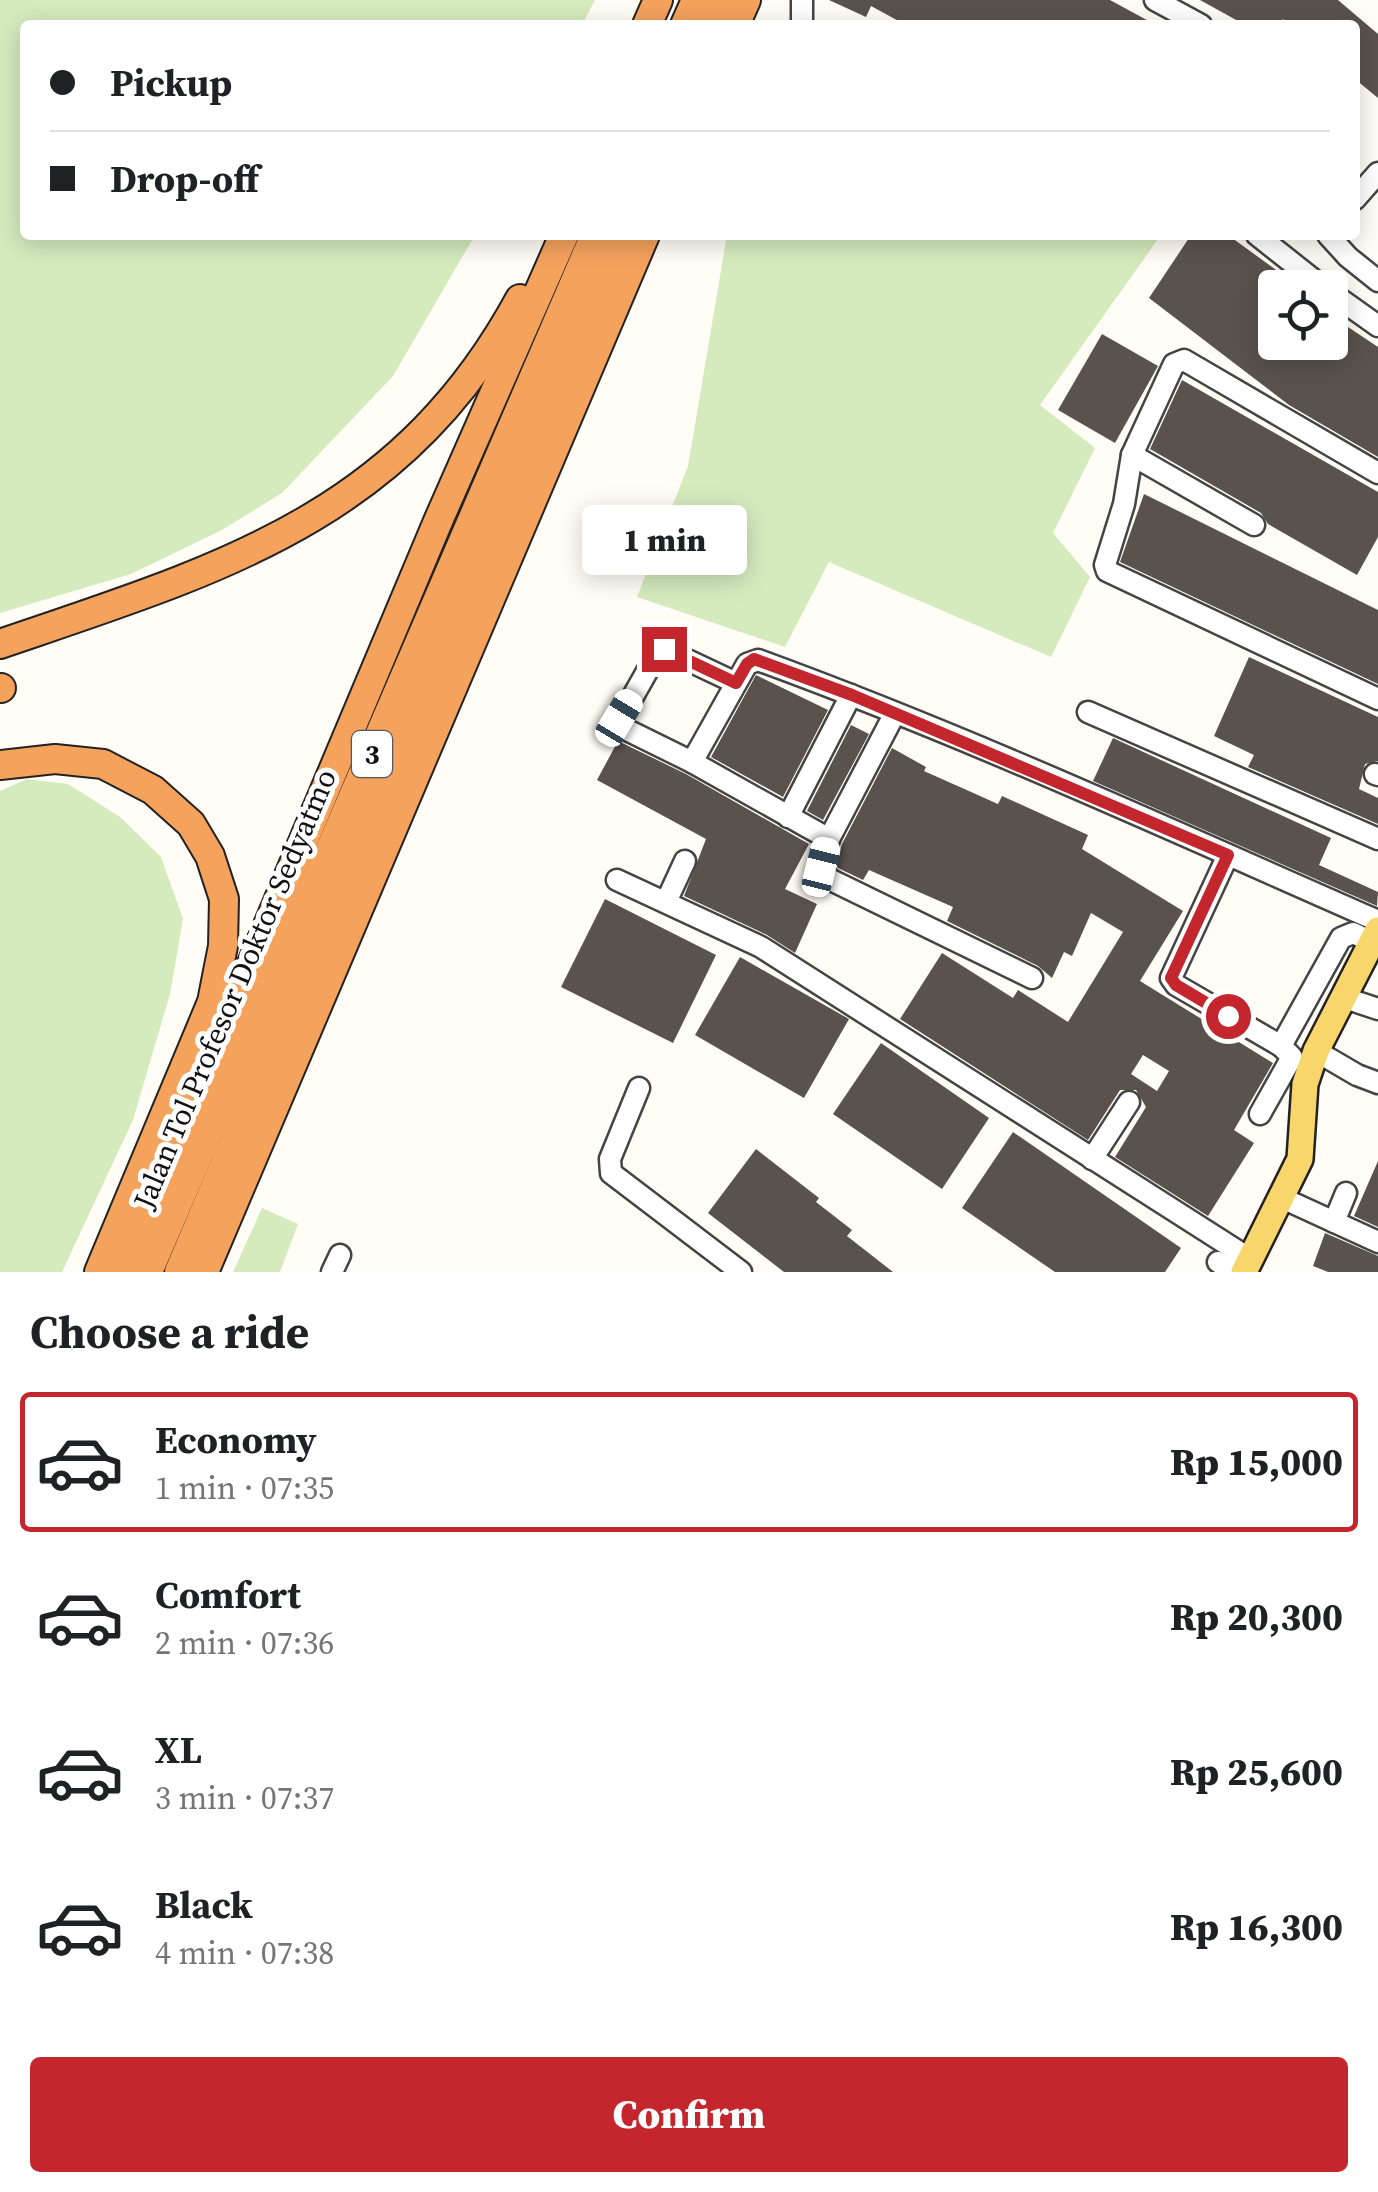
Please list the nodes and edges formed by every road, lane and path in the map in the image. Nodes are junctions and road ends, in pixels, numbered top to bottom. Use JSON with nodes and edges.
{"nodes":[{"id":1,"x":1155,"y":0,"type":"edge"},
{"id":2,"x":1192,"y":20,"type":"edge"},
{"id":3,"x":1378,"y":174,"type":"edge"},
{"id":4,"x":1360,"y":193,"type":"edge"},
{"id":5,"x":550,"y":240,"type":"edge"},
{"id":6,"x":562,"y":240,"type":"edge"},
{"id":7,"x":593,"y":240,"type":"edge"},
{"id":8,"x":616,"y":240,"type":"edge"},
{"id":9,"x":643,"y":240,"type":"edge"},
{"id":10,"x":1263,"y":240,"type":"edge"},
{"id":11,"x":1333,"y":240,"type":"edge"},
{"id":12,"x":1301,"y":270,"type":"edge"},
{"id":13,"x":1378,"y":282,"type":"edge"},
{"id":14,"x":1348,"y":305,"type":"edge"},
{"id":15,"x":1378,"y":326,"type":"edge"},
{"id":16,"x":1132,"y":455,"type":"junction"},
{"id":17,"x":1378,"y":472,"type":"edge"},
{"id":18,"x":1254,"y":525,"type":"dead end"},
{"id":19,"x":0,"y":644,"type":"edge"},
{"id":20,"x":736,"y":683,"type":"junction"},
{"id":21,"x":852,"y":695,"type":"junction"},
{"id":22,"x":1378,"y":699,"type":"edge"},
{"id":23,"x":1088,"y":712,"type":"dead end"},
{"id":24,"x":894,"y":713,"type":"junction"},
{"id":25,"x":692,"y":762,"type":"junction"},
{"id":26,"x":0,"y":765,"type":"edge"},
{"id":27,"x":788,"y":816,"type":"junction"},
{"id":28,"x":829,"y":839,"type":"junction"},
{"id":29,"x":1378,"y":839,"type":"edge"},
{"id":30,"x":1228,"y":855,"type":"junction"},
{"id":31,"x":686,"y":861,"type":"dead end"},
{"id":32,"x":616,"y":880,"type":"dead end"},
{"id":33,"x":666,"y":902,"type":"junction"},
{"id":34,"x":1376,"y":931,"type":"edge"},
{"id":35,"x":1369,"y":973,"type":"edge"},
{"id":36,"x":1032,"y":978,"type":"dead end"},
{"id":37,"x":1344,"y":998,"type":"junction"},
{"id":38,"x":1378,"y":1009,"type":"edge"},
{"id":39,"x":1281,"y":1046,"type":"junction"},
{"id":40,"x":1316,"y":1051,"type":"junction"},
{"id":41,"x":1378,"y":1083,"type":"edge"},
{"id":42,"x":640,"y":1088,"type":"dead end"},
{"id":43,"x":1129,"y":1102,"type":"dead end"},
{"id":44,"x":1260,"y":1114,"type":"dead end"},
{"id":45,"x":1092,"y":1159,"type":"junction"},
{"id":46,"x":1346,"y":1193,"type":"dead end"},
{"id":47,"x":1282,"y":1198,"type":"junction"},
{"id":48,"x":1334,"y":1222,"type":"junction"},
{"id":49,"x":1378,"y":1242,"type":"edge"},
{"id":50,"x":1239,"y":1268,"type":"edge"},
{"id":51,"x":99,"y":1272,"type":"edge"},
{"id":52,"x":122,"y":1272,"type":"edge"},
{"id":53,"x":148,"y":1272,"type":"edge"},
{"id":54,"x":179,"y":1272,"type":"edge"},
{"id":55,"x":204,"y":1272,"type":"edge"},
{"id":56,"x":741,"y":1272,"type":"edge"}],
"edges":[{"from":1,"to":2,"type":"street"},
{"from":3,"to":4,"type":"street"},
{"from":5,"to":19,"type":"highway"},
{"from":6,"to":52,"type":"highway","name":"Jalan Tol Profesor Doktor Sedyatmo","number":"3"},
{"from":7,"to":53,"type":"highway","name":"Jalan Tol Profesor Doktor Sedyatmo","number":"3"},
{"from":8,"to":54,"type":"highway","name":"Jalan Tol Profesor Doktor Sedyatmo","number":"3"},
{"from":9,"to":55,"type":"highway","number":"3"},
{"from":10,"to":12,"type":"street"},
{"from":11,"to":13,"type":"street"},
{"from":14,"to":15,"type":"street"},
{"from":16,"to":17,"type":"street"},
{"from":16,"to":18,"type":"street"},
{"from":16,"to":22,"type":"street"},
{"from":20,"to":21,"type":"street"},
{"from":20,"to":25,"type":"street"},
{"from":20,"to":25,"type":"street"},
{"from":21,"to":24,"type":"street"},
{"from":21,"to":27,"type":"street"},
{"from":23,"to":29,"type":"street"},
{"from":24,"to":28,"type":"street"},
{"from":24,"to":30,"type":"street"},
{"from":25,"to":27,"type":"street"},
{"from":26,"to":51,"type":"highway"},
{"from":27,"to":28,"type":"street"},
{"from":28,"to":36,"type":"street"},
{"from":30,"to":34,"type":"street"},
{"from":30,"to":39,"type":"street"},
{"from":31,"to":33,"type":"street"},
{"from":32,"to":33,"type":"street"},
{"from":33,"to":45,"type":"street"},
{"from":34,"to":35,"type":"main road"},
{"from":34,"to":39,"type":"street"},
{"from":35,"to":37,"type":"main road"},
{"from":37,"to":38,"type":"street"},
{"from":37,"to":40,"type":"main road"},
{"from":39,"to":44,"type":"street"},
{"from":40,"to":41,"type":"street"},
{"from":40,"to":47,"type":"main road"},
{"from":42,"to":56,"type":"street"},
{"from":43,"to":45,"type":"street"},
{"from":45,"to":50,"type":"street"},
{"from":46,"to":48,"type":"street"},
{"from":47,"to":48,"type":"street"},
{"from":47,"to":50,"type":"main road"},
{"from":48,"to":49,"type":"street"}]}
